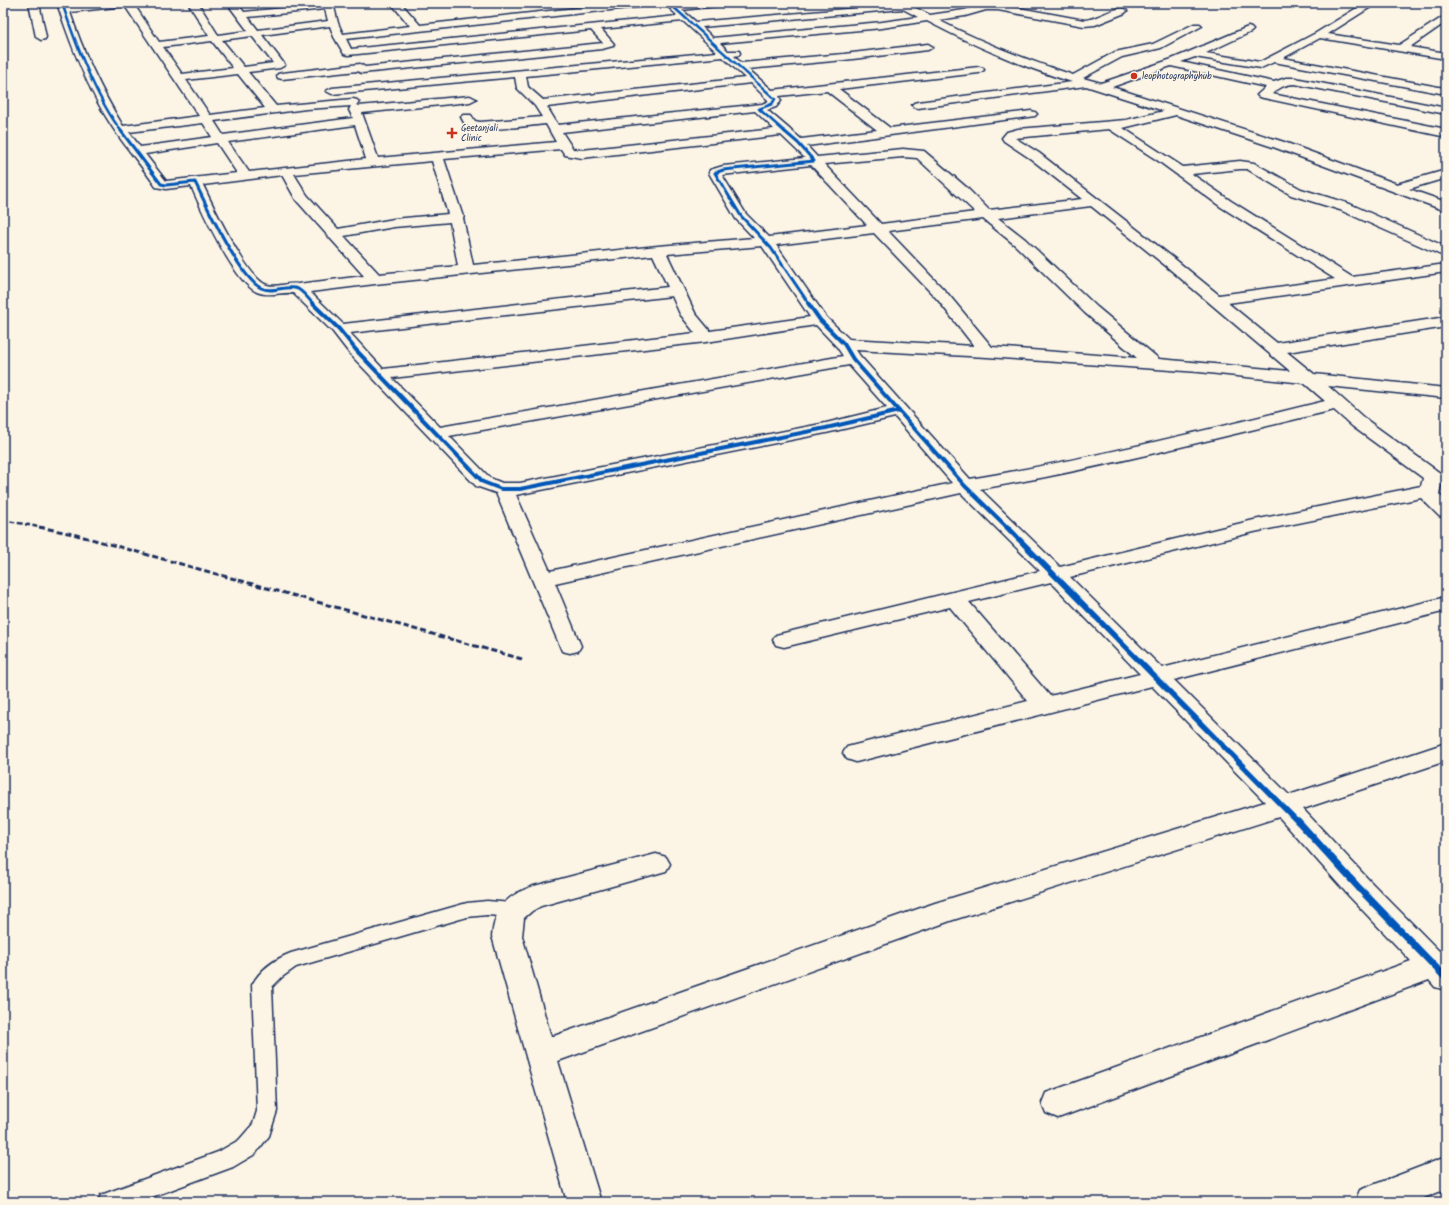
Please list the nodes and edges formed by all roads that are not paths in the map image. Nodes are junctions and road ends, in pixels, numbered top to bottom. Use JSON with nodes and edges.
{"nodes":[{"id":1,"x":34,"y":3,"type":"edge"},
{"id":2,"x":125,"y":3,"type":"edge"},
{"id":3,"x":128,"y":3,"type":"edge"},
{"id":4,"x":193,"y":3,"type":"edge"},
{"id":5,"x":232,"y":3,"type":"edge"},
{"id":6,"x":396,"y":3,"type":"edge"},
{"id":7,"x":559,"y":3,"type":"edge"},
{"id":8,"x":647,"y":3,"type":"edge"},
{"id":9,"x":717,"y":3,"type":"edge"},
{"id":10,"x":1372,"y":3,"type":"edge"},
{"id":11,"x":328,"y":4,"type":"edge"},
{"id":12,"x":905,"y":4,"type":"edge"},
{"id":13,"x":1039,"y":5,"type":"dead end"},
{"id":14,"x":63,"y":7,"type":"edge"},
{"id":15,"x":524,"y":7,"type":"dead end"},
{"id":16,"x":570,"y":11,"type":"junction"},
{"id":17,"x":1122,"y":11,"type":"dead end"},
{"id":18,"x":1021,"y":12,"type":"junction"},
{"id":19,"x":681,"y":13,"type":"edge"},
{"id":20,"x":537,"y":14,"type":"junction"},
{"id":21,"x":241,"y":15,"type":"junction"},
{"id":22,"x":1446,"y":18,"type":"edge"},
{"id":23,"x":928,"y":19,"type":"junction"},
{"id":24,"x":333,"y":24,"type":"junction"},
{"id":25,"x":1197,"y":26,"type":"dead end"},
{"id":26,"x":593,"y":27,"type":"junction"},
{"id":27,"x":417,"y":28,"type":"junction"},
{"id":28,"x":1248,"y":30,"type":"dead end"},
{"id":29,"x":255,"y":33,"type":"junction"},
{"id":30,"x":1319,"y":35,"type":"junction"},
{"id":31,"x":41,"y":37,"type":"dead end"},
{"id":32,"x":339,"y":37,"type":"junction"},
{"id":33,"x":215,"y":38,"type":"junction"},
{"id":34,"x":156,"y":45,"type":"junction"},
{"id":35,"x":719,"y":47,"type":"junction"},
{"id":36,"x":928,"y":47,"type":"dead end"},
{"id":37,"x":1294,"y":48,"type":"junction"},
{"id":38,"x":1402,"y":48,"type":"junction"},
{"id":39,"x":1310,"y":50,"type":"dead end"},
{"id":40,"x":1196,"y":54,"type":"junction"},
{"id":41,"x":1446,"y":56,"type":"edge"},
{"id":42,"x":744,"y":59,"type":"junction"},
{"id":43,"x":1273,"y":59,"type":"junction"},
{"id":44,"x":356,"y":62,"type":"junction"},
{"id":45,"x":1170,"y":64,"type":"junction"},
{"id":46,"x":277,"y":66,"type":"junction"},
{"id":47,"x":241,"y":70,"type":"junction"},
{"id":48,"x":979,"y":70,"type":"dead end"},
{"id":49,"x":520,"y":73,"type":"junction"},
{"id":50,"x":282,"y":76,"type":"dead end"},
{"id":51,"x":179,"y":78,"type":"junction"},
{"id":52,"x":1073,"y":79,"type":"junction"},
{"id":53,"x":753,"y":80,"type":"junction"},
{"id":54,"x":1087,"y":84,"type":"junction"},
{"id":55,"x":1275,"y":86,"type":"junction"},
{"id":56,"x":828,"y":87,"type":"junction"},
{"id":57,"x":1101,"y":87,"type":"junction"},
{"id":58,"x":1444,"y":87,"type":"edge"},
{"id":59,"x":366,"y":88,"type":"junction"},
{"id":60,"x":319,"y":93,"type":"dead end"},
{"id":61,"x":470,"y":99,"type":"dead end"},
{"id":62,"x":765,"y":100,"type":"junction"},
{"id":63,"x":540,"y":104,"type":"junction"},
{"id":64,"x":918,"y":105,"type":"dead end"},
{"id":65,"x":1418,"y":106,"type":"junction"},
{"id":66,"x":273,"y":110,"type":"junction"},
{"id":67,"x":356,"y":111,"type":"junction"},
{"id":68,"x":1446,"y":111,"type":"edge"},
{"id":69,"x":1175,"y":112,"type":"junction"},
{"id":70,"x":1031,"y":114,"type":"dead end"},
{"id":71,"x":467,"y":117,"type":"dead end"},
{"id":72,"x":206,"y":118,"type":"junction"},
{"id":73,"x":552,"y":124,"type":"junction"},
{"id":74,"x":1112,"y":126,"type":"junction"},
{"id":75,"x":120,"y":130,"type":"junction"},
{"id":76,"x":888,"y":132,"type":"junction"},
{"id":77,"x":1446,"y":133,"type":"edge"},
{"id":78,"x":791,"y":137,"type":"junction"},
{"id":79,"x":220,"y":139,"type":"junction"},
{"id":80,"x":564,"y":145,"type":"junction"},
{"id":81,"x":137,"y":151,"type":"junction"},
{"id":82,"x":437,"y":156,"type":"junction"},
{"id":83,"x":814,"y":161,"type":"junction"},
{"id":84,"x":372,"y":162,"type":"junction"},
{"id":85,"x":286,"y":171,"type":"junction"},
{"id":86,"x":1180,"y":171,"type":"junction"},
{"id":87,"x":1446,"y":174,"type":"edge"},
{"id":88,"x":245,"y":176,"type":"junction"},
{"id":89,"x":195,"y":182,"type":"junction"},
{"id":90,"x":1397,"y":188,"type":"junction"},
{"id":91,"x":1093,"y":202,"type":"junction"},
{"id":92,"x":1446,"y":207,"type":"edge"},
{"id":93,"x":985,"y":214,"type":"junction"},
{"id":94,"x":457,"y":218,"type":"junction"},
{"id":95,"x":876,"y":227,"type":"junction"},
{"id":96,"x":335,"y":234,"type":"junction"},
{"id":97,"x":764,"y":242,"type":"junction"},
{"id":98,"x":658,"y":250,"type":"junction"},
{"id":99,"x":1446,"y":252,"type":"edge"},
{"id":100,"x":1446,"y":268,"type":"edge"},
{"id":101,"x":466,"y":270,"type":"junction"},
{"id":102,"x":376,"y":279,"type":"junction"},
{"id":103,"x":1350,"y":282,"type":"junction"},
{"id":104,"x":298,"y":289,"type":"junction"},
{"id":105,"x":676,"y":291,"type":"junction"},
{"id":106,"x":1216,"y":300,"type":"junction"},
{"id":107,"x":820,"y":320,"type":"junction"},
{"id":108,"x":1446,"y":322,"type":"edge"},
{"id":109,"x":339,"y":329,"type":"junction"},
{"id":110,"x":706,"y":337,"type":"junction"},
{"id":111,"x":1274,"y":349,"type":"junction"},
{"id":112,"x":849,"y":352,"type":"junction"},
{"id":113,"x":987,"y":352,"type":"junction"},
{"id":114,"x":1153,"y":363,"type":"junction"},
{"id":115,"x":381,"y":374,"type":"junction"},
{"id":116,"x":1311,"y":380,"type":"junction"},
{"id":117,"x":1446,"y":393,"type":"edge"},
{"id":118,"x":1336,"y":404,"type":"junction"},
{"id":119,"x":899,"y":411,"type":"junction"},
{"id":120,"x":434,"y":433,"type":"junction"},
{"id":121,"x":966,"y":486,"type":"junction"},
{"id":122,"x":504,"y":490,"type":"junction"},
{"id":123,"x":1428,"y":490,"type":"junction"},
{"id":124,"x":1446,"y":512,"type":"edge"},
{"id":125,"x":1055,"y":574,"type":"junction"},
{"id":126,"x":543,"y":579,"type":"junction"},
{"id":127,"x":954,"y":598,"type":"junction"},
{"id":128,"x":1446,"y":604,"type":"edge"},
{"id":129,"x":784,"y":640,"type":"dead end"},
{"id":130,"x":570,"y":646,"type":"dead end"},
{"id":131,"x":1157,"y":678,"type":"junction"},
{"id":132,"x":1045,"y":706,"type":"junction"},
{"id":133,"x":1446,"y":752,"type":"edge"},
{"id":134,"x":856,"y":753,"type":"dead end"},
{"id":135,"x":1284,"y":806,"type":"junction"},
{"id":136,"x":656,"y":864,"type":"dead end"},
{"id":137,"x":513,"y":910,"type":"junction"},
{"id":138,"x":1442,"y":968,"type":"edge"},
{"id":139,"x":540,"y":1054,"type":"junction"},
{"id":140,"x":1058,"y":1103,"type":"dead end"},
{"id":141,"x":1446,"y":1172,"type":"edge"},
{"id":142,"x":109,"y":1202,"type":"edge"},
{"id":143,"x":584,"y":1202,"type":"edge"},
{"id":144,"x":1372,"y":1202,"type":"edge"}],
"edges":[{"from":1,"to":31,"type":"street"},
{"from":2,"to":14,"type":"street"},
{"from":3,"to":34,"type":"street"},
{"from":4,"to":33,"type":"street"},
{"from":5,"to":21,"type":"street"},
{"from":6,"to":27,"type":"street"},
{"from":7,"to":16,"type":"street"},
{"from":8,"to":16,"type":"street"},
{"from":9,"to":19,"type":"street"},
{"from":10,"to":30,"type":"street"},
{"from":11,"to":21,"type":"street"},
{"from":11,"to":24,"type":"street"},
{"from":12,"to":19,"type":"street"},
{"from":12,"to":23,"type":"street"},
{"from":13,"to":18,"type":"street"},
{"from":14,"to":75,"type":"street"},
{"from":15,"to":20,"type":"street"},
{"from":16,"to":20,"type":"street"},
{"from":17,"to":18,"type":"street"},
{"from":18,"to":23,"type":"street"},
{"from":19,"to":26,"type":"street"},
{"from":19,"to":35,"type":"street"},
{"from":20,"to":27,"type":"street"},
{"from":21,"to":29,"type":"street"},
{"from":22,"to":38,"type":"street"},
{"from":23,"to":35,"type":"street"},
{"from":23,"to":52,"type":"street"},
{"from":24,"to":29,"type":"street"},
{"from":24,"to":32,"type":"street"},
{"from":25,"to":52,"type":"street"},
{"from":26,"to":44,"type":"street"},
{"from":26,"to":44,"type":"street"},
{"from":27,"to":32,"type":"street"},
{"from":28,"to":40,"type":"street"},
{"from":29,"to":33,"type":"street"},
{"from":29,"to":46,"type":"street"},
{"from":30,"to":37,"type":"street"},
{"from":30,"to":38,"type":"street"},
{"from":32,"to":44,"type":"street"},
{"from":33,"to":34,"type":"street"},
{"from":33,"to":47,"type":"street"},
{"from":34,"to":51,"type":"street"},
{"from":35,"to":42,"type":"street"},
{"from":35,"to":49,"type":"street"},
{"from":36,"to":42,"type":"street"},
{"from":37,"to":39,"type":"street"},
{"from":37,"to":43,"type":"street"},
{"from":38,"to":41,"type":"street"},
{"from":40,"to":43,"type":"street"},
{"from":40,"to":45,"type":"street"},
{"from":42,"to":53,"type":"street"},
{"from":43,"to":58,"type":"street"},
{"from":44,"to":46,"type":"street"},
{"from":44,"to":50,"type":"street"},
{"from":44,"to":59,"type":"street"},
{"from":45,"to":55,"type":"street"},
{"from":45,"to":57,"type":"street"},
{"from":46,"to":47,"type":"street"},
{"from":47,"to":51,"type":"street"},
{"from":47,"to":66,"type":"street"},
{"from":48,"to":56,"type":"street"},
{"from":49,"to":59,"type":"street"},
{"from":49,"to":63,"type":"street"},
{"from":51,"to":72,"type":"street"},
{"from":52,"to":54,"type":"street"},
{"from":53,"to":62,"type":"street"},
{"from":53,"to":63,"type":"street"},
{"from":54,"to":57,"type":"street"},
{"from":54,"to":64,"type":"street"},
{"from":55,"to":65,"type":"street"},
{"from":55,"to":77,"type":"street"},
{"from":56,"to":62,"type":"street"},
{"from":56,"to":76,"type":"street"},
{"from":57,"to":69,"type":"street"},
{"from":58,"to":65,"type":"street"},
{"from":59,"to":60,"type":"street"},
{"from":59,"to":67,"type":"street"},
{"from":61,"to":67,"type":"street"},
{"from":62,"to":73,"type":"street"},
{"from":62,"to":78,"type":"street"},
{"from":63,"to":73,"type":"street"},
{"from":65,"to":68,"type":"street"},
{"from":66,"to":67,"type":"street"},
{"from":66,"to":72,"type":"street"},
{"from":67,"to":79,"type":"street"},
{"from":67,"to":84,"type":"street"},
{"from":69,"to":74,"type":"street"},
{"from":69,"to":90,"type":"street"},
{"from":70,"to":76,"type":"street"},
{"from":71,"to":73,"type":"street"},
{"from":72,"to":75,"type":"street"},
{"from":72,"to":79,"type":"street"},
{"from":73,"to":80,"type":"street"},
{"from":74,"to":86,"type":"street"},
{"from":74,"to":91,"type":"street"},
{"from":75,"to":81,"type":"street"},
{"from":76,"to":78,"type":"street"},
{"from":78,"to":80,"type":"street"},
{"from":78,"to":83,"type":"street"},
{"from":79,"to":81,"type":"street"},
{"from":79,"to":88,"type":"street"},
{"from":80,"to":82,"type":"street"},
{"from":81,"to":89,"type":"street"},
{"from":82,"to":84,"type":"street"},
{"from":82,"to":94,"type":"street"},
{"from":83,"to":93,"type":"street"},
{"from":83,"to":95,"type":"street"},
{"from":83,"to":97,"type":"street"},
{"from":84,"to":85,"type":"street"},
{"from":85,"to":88,"type":"street"},
{"from":85,"to":96,"type":"street"},
{"from":86,"to":99,"type":"street"},
{"from":86,"to":103,"type":"street"},
{"from":87,"to":90,"type":"street"},
{"from":88,"to":89,"type":"street"},
{"from":89,"to":104,"type":"street"},
{"from":90,"to":92,"type":"street"},
{"from":91,"to":93,"type":"street"},
{"from":91,"to":106,"type":"street"},
{"from":93,"to":95,"type":"street"},
{"from":93,"to":114,"type":"street"},
{"from":94,"to":96,"type":"street"},
{"from":94,"to":101,"type":"street"},
{"from":95,"to":97,"type":"street"},
{"from":95,"to":113,"type":"street"},
{"from":96,"to":102,"type":"street"},
{"from":97,"to":98,"type":"street"},
{"from":97,"to":107,"type":"street"},
{"from":98,"to":101,"type":"street"},
{"from":98,"to":105,"type":"street"},
{"from":100,"to":103,"type":"street"},
{"from":101,"to":102,"type":"street"},
{"from":102,"to":104,"type":"street"},
{"from":103,"to":106,"type":"street"},
{"from":104,"to":109,"type":"street"},
{"from":105,"to":109,"type":"street"},
{"from":105,"to":110,"type":"street"},
{"from":106,"to":111,"type":"street"},
{"from":107,"to":110,"type":"street"},
{"from":107,"to":112,"type":"street"},
{"from":108,"to":111,"type":"street"},
{"from":109,"to":115,"type":"street"},
{"from":110,"to":115,"type":"street"},
{"from":111,"to":116,"type":"street"},
{"from":112,"to":113,"type":"street"},
{"from":112,"to":119,"type":"street"},
{"from":112,"to":120,"type":"street"},
{"from":113,"to":114,"type":"street"},
{"from":114,"to":116,"type":"street"},
{"from":115,"to":120,"type":"street"},
{"from":116,"to":117,"type":"street"},
{"from":116,"to":118,"type":"street"},
{"from":118,"to":121,"type":"street"},
{"from":118,"to":123,"type":"street"},
{"from":119,"to":121,"type":"street"},
{"from":119,"to":122,"type":"street"},
{"from":120,"to":122,"type":"street"},
{"from":121,"to":125,"type":"street"},
{"from":121,"to":126,"type":"street"},
{"from":122,"to":126,"type":"street"},
{"from":123,"to":124,"type":"street"},
{"from":123,"to":125,"type":"street"},
{"from":125,"to":127,"type":"street"},
{"from":125,"to":131,"type":"street"},
{"from":126,"to":130,"type":"street"},
{"from":127,"to":129,"type":"street"},
{"from":127,"to":132,"type":"street"},
{"from":128,"to":131,"type":"street"},
{"from":131,"to":132,"type":"street"},
{"from":131,"to":135,"type":"street"},
{"from":132,"to":134,"type":"street"},
{"from":133,"to":135,"type":"street"},
{"from":135,"to":138,"type":"street"},
{"from":135,"to":139,"type":"street"},
{"from":136,"to":137,"type":"street"},
{"from":137,"to":139,"type":"street"},
{"from":137,"to":142,"type":"lane"},
{"from":138,"to":140,"type":"street"},
{"from":139,"to":143,"type":"street"},
{"from":141,"to":144,"type":"street"}]}
